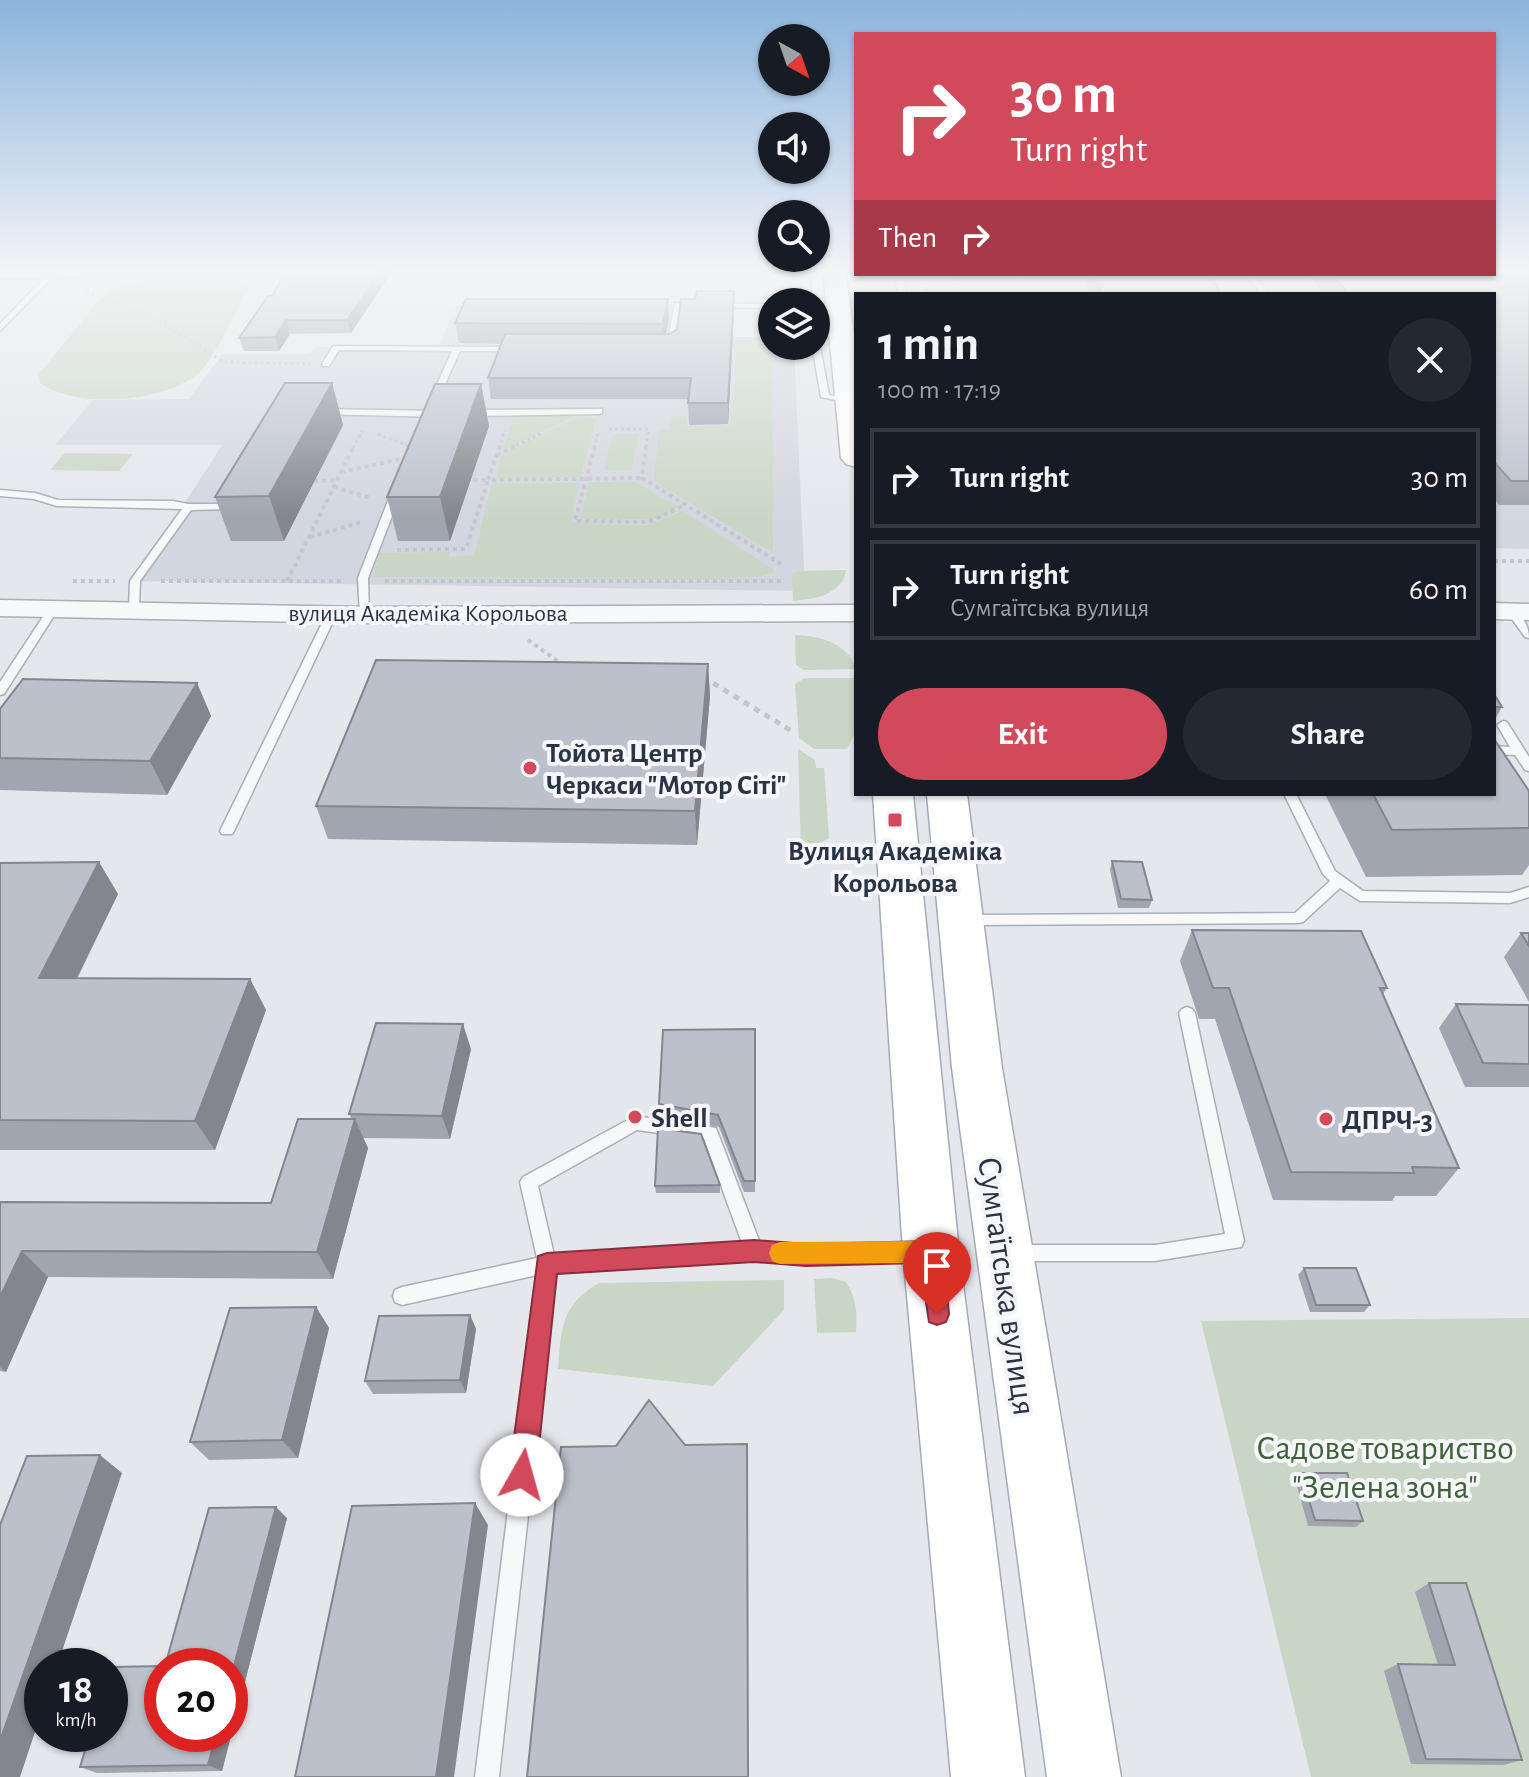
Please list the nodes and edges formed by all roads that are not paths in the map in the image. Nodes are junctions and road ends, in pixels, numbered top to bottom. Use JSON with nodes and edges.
{"nodes":[{"id":1,"x":333,"y":353,"type":"edge"},
{"id":2,"x":455,"y":353,"type":"edge"},
{"id":3,"x":840,"y":353,"type":"edge"},
{"id":4,"x":818,"y":360,"type":"edge"},
{"id":5,"x":326,"y":364,"type":"road end"},
{"id":6,"x":848,"y":401,"type":"junction"},
{"id":7,"x":599,"y":411,"type":"dead end"},
{"id":8,"x":310,"y":412,"type":"edge"},
{"id":9,"x":427,"y":414,"type":"junction"},
{"id":10,"x":854,"y":444,"type":"edge"},
{"id":11,"x":0,"y":493,"type":"edge"},
{"id":12,"x":233,"y":494,"type":"edge"},
{"id":13,"x":188,"y":507,"type":"junction"},
{"id":14,"x":0,"y":608,"type":"edge"},
{"id":15,"x":54,"y":608,"type":"junction"},
{"id":16,"x":134,"y":608,"type":"junction"},
{"id":17,"x":1512,"y":612,"type":"edge"},
{"id":18,"x":332,"y":613,"type":"junction"},
{"id":19,"x":854,"y":613,"type":"edge"},
{"id":20,"x":364,"y":615,"type":"junction"},
{"id":21,"x":1529,"y":635,"type":"edge"},
{"id":22,"x":0,"y":691,"type":"edge"},
{"id":23,"x":1503,"y":725,"type":"edge"},
{"id":24,"x":1496,"y":750,"type":"edge"},
{"id":25,"x":1519,"y":751,"type":"junction"},
{"id":26,"x":1529,"y":767,"type":"edge"},
{"id":27,"x":893,"y":796,"type":"edge"},
{"id":28,"x":947,"y":796,"type":"edge"},
{"id":29,"x":1291,"y":796,"type":"edge"},
{"id":30,"x":227,"y":831,"type":"dead end"},
{"id":31,"x":1339,"y":881,"type":"junction"},
{"id":32,"x":1529,"y":892,"type":"edge"},
{"id":33,"x":962,"y":920,"type":"junction"},
{"id":34,"x":1187,"y":1013,"type":"dead end"},
{"id":35,"x":754,"y":1251,"type":"junction"},
{"id":36,"x":931,"y":1252,"type":"junction"},
{"id":37,"x":1003,"y":1253,"type":"junction"},
{"id":38,"x":547,"y":1264,"type":"junction"},
{"id":39,"x":402,"y":1296,"type":"dead end"},
{"id":40,"x":487,"y":1777,"type":"edge"},
{"id":41,"x":988,"y":1777,"type":"edge"},
{"id":42,"x":1084,"y":1777,"type":"edge"}],
"edges":[{"from":1,"to":5,"type":"lane"},
{"from":2,"to":9,"type":"lane"},
{"from":3,"to":6,"type":"main road"},
{"from":4,"to":6,"type":"lane"},
{"from":6,"to":10,"type":"main road"},
{"from":7,"to":9,"type":"lane"},
{"from":8,"to":9,"type":"lane"},
{"from":9,"to":20,"type":"lane"},
{"from":11,"to":13,"type":"lane"},
{"from":12,"to":13,"type":"lane"},
{"from":13,"to":16,"type":"lane"},
{"from":14,"to":15,"type":"street","name":"вулиця Академіка Корольова"},
{"from":15,"to":16,"type":"street","name":"вулиця Академіка Корольова"},
{"from":15,"to":22,"type":"lane"},
{"from":16,"to":18,"type":"street","name":"вулиця Академіка Корольова"},
{"from":17,"to":21,"type":"lane"},
{"from":18,"to":20,"type":"street","name":"вулиця Академіка Корольова"},
{"from":18,"to":30,"type":"lane"},
{"from":19,"to":20,"type":"street","name":"вулиця Академіка Корольова"},
{"from":23,"to":25,"type":"lane"},
{"from":24,"to":25,"type":"lane"},
{"from":25,"to":26,"type":"lane"},
{"from":27,"to":36,"type":"main road"},
{"from":28,"to":33,"type":"main road","name":"Сумгаїтська вулиця"},
{"from":29,"to":31,"type":"lane"},
{"from":31,"to":32,"type":"lane"},
{"from":31,"to":33,"type":"lane"},
{"from":33,"to":37,"type":"main road","name":"Сумгаїтська вулиця"},
{"from":34,"to":37,"type":"lane"},
{"from":35,"to":36,"type":"lane"},
{"from":35,"to":38,"type":"lane"},
{"from":35,"to":38,"type":"lane"},
{"from":36,"to":41,"type":"main road"},
{"from":37,"to":42,"type":"main road","name":"Сумгаїтська вулиця"},
{"from":38,"to":39,"type":"lane"},
{"from":38,"to":40,"type":"lane"}]}
